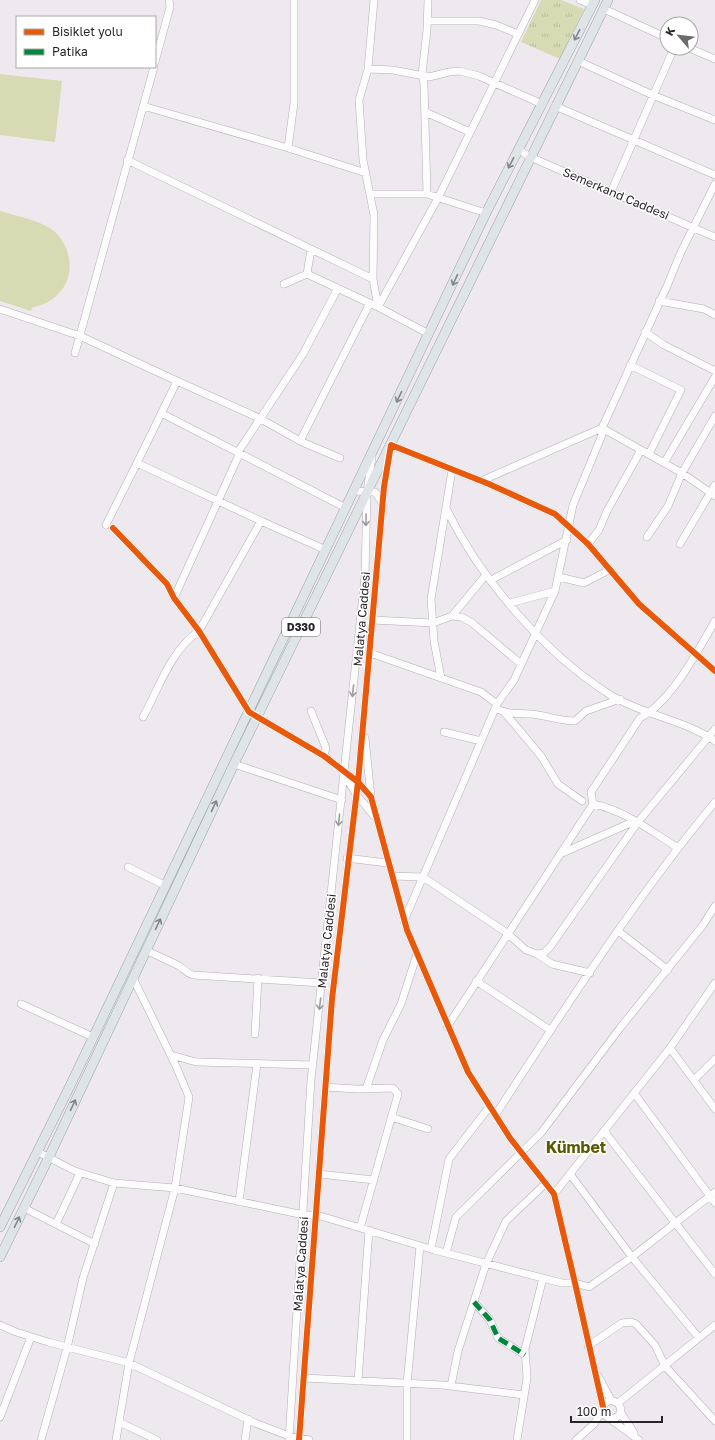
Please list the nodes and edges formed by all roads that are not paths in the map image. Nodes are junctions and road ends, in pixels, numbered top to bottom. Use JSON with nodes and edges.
{"nodes":[{"id":1,"x":169,"y":0,"type":"edge"},
{"id":2,"x":172,"y":0,"type":"edge"},
{"id":3,"x":294,"y":0,"type":"edge"},
{"id":4,"x":374,"y":0,"type":"edge"},
{"id":5,"x":428,"y":0,"type":"edge"},
{"id":6,"x":535,"y":0,"type":"edge"},
{"id":7,"x":580,"y":0,"type":"edge"},
{"id":8,"x":608,"y":0,"type":"edge"},
{"id":9,"x":594,"y":3,"type":"edge"},
{"id":10,"x":604,"y":9,"type":"junction"},
{"id":11,"x":427,"y":22,"type":"junction"},
{"id":12,"x":518,"y":34,"type":"junction"},
{"id":13,"x":659,"y":34,"type":"edge"},
{"id":14,"x":699,"y":52,"type":"edge"},
{"id":15,"x":671,"y":56,"type":"edge"},
{"id":16,"x":156,"y":58,"type":"edge"},
{"id":17,"x":715,"y":59,"type":"edge"},
{"id":18,"x":578,"y":61,"type":"junction"},
{"id":19,"x":154,"y":68,"type":"edge"},
{"id":20,"x":368,"y":69,"type":"junction"},
{"id":21,"x":422,"y":74,"type":"junction"},
{"id":22,"x":494,"y":83,"type":"junction"},
{"id":23,"x":655,"y":96,"type":"junction"},
{"id":24,"x":542,"y":104,"type":"junction"},
{"id":25,"x":143,"y":106,"type":"junction"},
{"id":26,"x":555,"y":106,"type":"junction"},
{"id":27,"x":425,"y":112,"type":"junction"},
{"id":28,"x":715,"y":120,"type":"edge"},
{"id":29,"x":470,"y":132,"type":"junction"},
{"id":30,"x":634,"y":140,"type":"junction"},
{"id":31,"x":288,"y":148,"type":"junction"},
{"id":32,"x":518,"y":149,"type":"junction"},
{"id":33,"x":530,"y":157,"type":"junction"},
{"id":34,"x":127,"y":160,"type":"junction"},
{"id":35,"x":366,"y":173,"type":"junction"},
{"id":36,"x":715,"y":174,"type":"edge"},
{"id":37,"x":714,"y":187,"type":"edge"},
{"id":38,"x":612,"y":192,"type":"junction"},
{"id":39,"x":370,"y":194,"type":"junction"},
{"id":40,"x":427,"y":194,"type":"junction"},
{"id":41,"x":438,"y":198,"type":"junction"},
{"id":42,"x":486,"y":213,"type":"junction"},
{"id":43,"x":692,"y":227,"type":"junction"},
{"id":44,"x":715,"y":237,"type":"edge"},
{"id":45,"x":311,"y":249,"type":"junction"},
{"id":46,"x":307,"y":274,"type":"junction"},
{"id":47,"x":373,"y":279,"type":"junction"},
{"id":48,"x":284,"y":284,"type":"dead end"},
{"id":49,"x":338,"y":288,"type":"junction"},
{"id":50,"x":659,"y":302,"type":"junction"},
{"id":51,"x":370,"y":303,"type":"junction"},
{"id":52,"x":715,"y":306,"type":"edge"},
{"id":53,"x":378,"y":307,"type":"junction"},
{"id":54,"x":0,"y":309,"type":"edge"},
{"id":55,"x":713,"y":314,"type":"edge"},
{"id":56,"x":645,"y":332,"type":"junction"},
{"id":57,"x":429,"y":334,"type":"junction"},
{"id":58,"x":80,"y":336,"type":"junction"},
{"id":59,"x":75,"y":353,"type":"dead end"},
{"id":60,"x":630,"y":365,"type":"junction"},
{"id":61,"x":715,"y":371,"type":"edge"},
{"id":62,"x":715,"y":377,"type":"edge"},
{"id":63,"x":176,"y":381,"type":"junction"},
{"id":64,"x":161,"y":413,"type":"junction"},
{"id":65,"x":715,"y":416,"type":"edge"},
{"id":66,"x":259,"y":418,"type":"junction"},
{"id":67,"x":602,"y":428,"type":"junction"},
{"id":68,"x":300,"y":441,"type":"junction"},
{"id":69,"x":391,"y":445,"type":"junction"},
{"id":70,"x":641,"y":450,"type":"junction"},
{"id":71,"x":238,"y":452,"type":"junction"},
{"id":72,"x":372,"y":453,"type":"junction"},
{"id":73,"x":649,"y":454,"type":"junction"},
{"id":74,"x":340,"y":458,"type":"dead end"},
{"id":75,"x":137,"y":463,"type":"junction"},
{"id":76,"x":664,"y":463,"type":"junction"},
{"id":77,"x":452,"y":470,"type":"junction"},
{"id":78,"x":682,"y":473,"type":"junction"},
{"id":79,"x":481,"y":480,"type":"junction"},
{"id":80,"x":715,"y":485,"type":"edge"},
{"id":81,"x":354,"y":491,"type":"junction"},
{"id":82,"x":367,"y":492,"type":"junction"},
{"id":83,"x":713,"y":494,"type":"edge"},
{"id":84,"x":219,"y":500,"type":"junction"},
{"id":85,"x":383,"y":504,"type":"junction"},
{"id":86,"x":346,"y":508,"type":"junction"},
{"id":87,"x":446,"y":508,"type":"junction"},
{"id":88,"x":261,"y":520,"type":"junction"},
{"id":89,"x":570,"y":527,"type":"junction"},
{"id":90,"x":647,"y":537,"type":"dead end"},
{"id":91,"x":567,"y":540,"type":"junction"},
{"id":92,"x":588,"y":544,"type":"junction"},
{"id":93,"x":680,"y":544,"type":"dead end"},
{"id":94,"x":326,"y":550,"type":"junction"},
{"id":95,"x":609,"y":570,"type":"junction"},
{"id":96,"x":559,"y":577,"type":"junction"},
{"id":97,"x":488,"y":578,"type":"junction"},
{"id":98,"x":554,"y":591,"type":"junction"},
{"id":99,"x":174,"y":598,"type":"junction"},
{"id":100,"x":510,"y":603,"type":"junction"},
{"id":101,"x":452,"y":616,"type":"junction"},
{"id":102,"x":372,"y":620,"type":"junction"},
{"id":103,"x":433,"y":623,"type":"junction"},
{"id":104,"x":715,"y":623,"type":"edge"},
{"id":105,"x":199,"y":631,"type":"junction"},
{"id":106,"x":536,"y":634,"type":"junction"},
{"id":107,"x":370,"y":653,"type":"junction"},
{"id":108,"x":696,"y":655,"type":"junction"},
{"id":109,"x":522,"y":664,"type":"junction"},
{"id":110,"x":715,"y":671,"type":"edge"},
{"id":111,"x":441,"y":678,"type":"junction"},
{"id":112,"x":620,"y":700,"type":"junction"},
{"id":113,"x":496,"y":706,"type":"junction"},
{"id":114,"x":311,"y":711,"type":"dead end"},
{"id":115,"x":249,"y":712,"type":"junction"},
{"id":116,"x":364,"y":713,"type":"junction"},
{"id":117,"x":650,"y":713,"type":"junction"},
{"id":118,"x":505,"y":714,"type":"junction"},
{"id":119,"x":143,"y":717,"type":"dead end"},
{"id":120,"x":257,"y":717,"type":"junction"},
{"id":121,"x":715,"y":729,"type":"edge"},
{"id":122,"x":444,"y":732,"type":"dead end"},
{"id":123,"x":712,"y":739,"type":"edge"},
{"id":124,"x":481,"y":741,"type":"junction"},
{"id":125,"x":324,"y":756,"type":"junction"},
{"id":126,"x":234,"y":764,"type":"junction"},
{"id":127,"x":344,"y":774,"type":"junction"},
{"id":128,"x":358,"y":782,"type":"junction"},
{"id":129,"x":356,"y":794,"type":"junction"},
{"id":130,"x":370,"y":798,"type":"junction"},
{"id":131,"x":342,"y":800,"type":"junction"},
{"id":132,"x":582,"y":801,"type":"dead end"},
{"id":133,"x":715,"y":802,"type":"edge"},
{"id":134,"x":593,"y":804,"type":"junction"},
{"id":135,"x":375,"y":818,"type":"junction"},
{"id":136,"x":636,"y":821,"type":"junction"},
{"id":137,"x":678,"y":848,"type":"junction"},
{"id":138,"x":560,"y":854,"type":"junction"},
{"id":139,"x":347,"y":858,"type":"junction"},
{"id":140,"x":388,"y":863,"type":"junction"},
{"id":141,"x":128,"y":867,"type":"dead end"},
{"id":142,"x":392,"y":876,"type":"junction"},
{"id":143,"x":423,"y":877,"type":"junction"},
{"id":144,"x":164,"y":885,"type":"junction"},
{"id":145,"x":715,"y":906,"type":"edge"},
{"id":146,"x":404,"y":922,"type":"junction"},
{"id":147,"x":618,"y":932,"type":"junction"},
{"id":148,"x":507,"y":933,"type":"junction"},
{"id":149,"x":146,"y":950,"type":"junction"},
{"id":150,"x":417,"y":954,"type":"junction"},
{"id":151,"x":537,"y":954,"type":"junction"},
{"id":152,"x":668,"y":970,"type":"junction"},
{"id":153,"x":590,"y":973,"type":"junction"},
{"id":154,"x":133,"y":978,"type":"junction"},
{"id":155,"x":258,"y":978,"type":"junction"},
{"id":156,"x":476,"y":981,"type":"junction"},
{"id":157,"x":322,"y":982,"type":"junction"},
{"id":158,"x":715,"y":983,"type":"edge"},
{"id":159,"x":20,"y":1004,"type":"dead end"},
{"id":160,"x":447,"y":1027,"type":"junction"},
{"id":161,"x":550,"y":1030,"type":"junction"},
{"id":162,"x":255,"y":1034,"type":"dead end"},
{"id":163,"x":93,"y":1037,"type":"junction"},
{"id":164,"x":670,"y":1048,"type":"junction"},
{"id":165,"x":170,"y":1055,"type":"junction"},
{"id":166,"x":715,"y":1059,"type":"edge"},
{"id":167,"x":257,"y":1064,"type":"junction"},
{"id":168,"x":313,"y":1065,"type":"junction"},
{"id":169,"x":694,"y":1080,"type":"junction"},
{"id":170,"x":325,"y":1087,"type":"junction"},
{"id":171,"x":366,"y":1089,"type":"junction"},
{"id":172,"x":634,"y":1093,"type":"junction"},
{"id":173,"x":490,"y":1106,"type":"junction"},
{"id":174,"x":715,"y":1109,"type":"edge"},
{"id":175,"x":496,"y":1114,"type":"junction"},
{"id":176,"x":391,"y":1116,"type":"junction"},
{"id":177,"x":428,"y":1129,"type":"dead end"},
{"id":178,"x":604,"y":1131,"type":"junction"},
{"id":179,"x":38,"y":1152,"type":"junction"},
{"id":180,"x":521,"y":1152,"type":"junction"},
{"id":181,"x":48,"y":1159,"type":"junction"},
{"id":182,"x":80,"y":1173,"type":"junction"},
{"id":183,"x":319,"y":1174,"type":"junction"},
{"id":184,"x":570,"y":1174,"type":"junction"},
{"id":185,"x":374,"y":1180,"type":"junction"},
{"id":186,"x":114,"y":1183,"type":"junction"},
{"id":187,"x":546,"y":1184,"type":"junction"},
{"id":188,"x":175,"y":1188,"type":"junction"},
{"id":189,"x":554,"y":1194,"type":"junction"},
{"id":190,"x":713,"y":1194,"type":"edge"},
{"id":191,"x":239,"y":1202,"type":"junction"},
{"id":192,"x":715,"y":1203,"type":"edge"},
{"id":193,"x":24,"y":1208,"type":"junction"},
{"id":194,"x":304,"y":1215,"type":"junction"},
{"id":195,"x":317,"y":1215,"type":"junction"},
{"id":196,"x":56,"y":1224,"type":"junction"},
{"id":197,"x":675,"y":1224,"type":"junction"},
{"id":198,"x":0,"y":1227,"type":"edge"},
{"id":199,"x":360,"y":1228,"type":"junction"},
{"id":200,"x":369,"y":1230,"type":"junction"},
{"id":201,"x":95,"y":1244,"type":"junction"},
{"id":202,"x":420,"y":1246,"type":"junction"},
{"id":203,"x":431,"y":1249,"type":"junction"},
{"id":204,"x":446,"y":1253,"type":"junction"},
{"id":205,"x":0,"y":1257,"type":"edge"},
{"id":206,"x":632,"y":1257,"type":"junction"},
{"id":207,"x":486,"y":1264,"type":"junction"},
{"id":208,"x":715,"y":1274,"type":"edge"},
{"id":209,"x":543,"y":1278,"type":"junction"},
{"id":210,"x":576,"y":1283,"type":"junction"},
{"id":211,"x":474,"y":1302,"type":"junction"},
{"id":212,"x":0,"y":1325,"type":"edge"},
{"id":213,"x":715,"y":1325,"type":"edge"},
{"id":214,"x":31,"y":1337,"type":"junction"},
{"id":215,"x":699,"y":1338,"type":"junction"},
{"id":216,"x":588,"y":1346,"type":"junction"},
{"id":217,"x":67,"y":1348,"type":"junction"},
{"id":218,"x":525,"y":1355,"type":"junction"},
{"id":219,"x":129,"y":1363,"type":"junction"},
{"id":220,"x":665,"y":1366,"type":"junction"},
{"id":221,"x":593,"y":1367,"type":"junction"},
{"id":222,"x":304,"y":1378,"type":"junction"},
{"id":223,"x":358,"y":1381,"type":"junction"},
{"id":224,"x":407,"y":1384,"type":"junction"},
{"id":225,"x":451,"y":1386,"type":"junction"},
{"id":226,"x":524,"y":1395,"type":"junction"},
{"id":227,"x":618,"y":1406,"type":"junction"},
{"id":228,"x":602,"y":1409,"type":"junction"},
{"id":229,"x":0,"y":1417,"type":"edge"},
{"id":230,"x":248,"y":1419,"type":"junction"},
{"id":231,"x":611,"y":1419,"type":"junction"},
{"id":232,"x":715,"y":1421,"type":"edge"},
{"id":233,"x":119,"y":1422,"type":"junction"},
{"id":234,"x":594,"y":1424,"type":"junction"},
{"id":235,"x":289,"y":1438,"type":"edge"},
{"id":236,"x":299,"y":1439,"type":"edge"},
{"id":237,"x":638,"y":1439,"type":"edge"},
{"id":238,"x":41,"y":1440,"type":"edge"},
{"id":239,"x":116,"y":1440,"type":"edge"},
{"id":240,"x":158,"y":1440,"type":"edge"},
{"id":241,"x":245,"y":1440,"type":"edge"},
{"id":242,"x":309,"y":1440,"type":"edge"},
{"id":243,"x":407,"y":1440,"type":"edge"},
{"id":244,"x":517,"y":1440,"type":"edge"},
{"id":245,"x":576,"y":1440,"type":"edge"}],
"edges":[{"from":1,"to":2,"type":"street"},
{"from":1,"to":16,"type":"street"},
{"from":3,"to":31,"type":"street"},
{"from":4,"to":20,"type":"street"},
{"from":5,"to":11,"type":"street"},
{"from":6,"to":12,"type":"street"},
{"from":7,"to":9,"type":"street"},
{"from":8,"to":10,"type":"main road","number":"D330"},
{"from":9,"to":24,"type":"main road","number":"D330","one_way":true},
{"from":10,"to":13,"type":"street"},
{"from":10,"to":18,"type":"main road","number":"D330"},
{"from":11,"to":12,"type":"street"},
{"from":11,"to":21,"type":"street"},
{"from":12,"to":22,"type":"street"},
{"from":14,"to":17,"type":"street"},
{"from":15,"to":23,"type":"street"},
{"from":18,"to":23,"type":"street"},
{"from":18,"to":26,"type":"main road","number":"D330"},
{"from":19,"to":25,"type":"street"},
{"from":20,"to":21,"type":"street"},
{"from":20,"to":35,"type":"street"},
{"from":21,"to":22,"type":"street"},
{"from":21,"to":27,"type":"street"},
{"from":22,"to":24,"type":"street"},
{"from":22,"to":29,"type":"street"},
{"from":23,"to":28,"type":"street"},
{"from":23,"to":30,"type":"street"},
{"from":24,"to":32,"type":"main road","number":"D330"},
{"from":25,"to":31,"type":"street"},
{"from":25,"to":34,"type":"street"},
{"from":26,"to":30,"type":"street"},
{"from":26,"to":33,"type":"main road","number":"D330"},
{"from":27,"to":29,"type":"street"},
{"from":27,"to":40,"type":"street"},
{"from":29,"to":41,"type":"street"},
{"from":30,"to":36,"type":"street"},
{"from":30,"to":38,"type":"street"},
{"from":31,"to":35,"type":"street"},
{"from":32,"to":33,"type":"street","name":"Semerkand Caddesi"},
{"from":32,"to":42,"type":"main road","number":"D330","one_way":true},
{"from":33,"to":38,"type":"street","name":"Semerkand Caddesi"},
{"from":33,"to":69,"type":"main road","number":"D330"},
{"from":34,"to":45,"type":"street"},
{"from":34,"to":58,"type":"street"},
{"from":35,"to":39,"type":"street"},
{"from":37,"to":43,"type":"street"},
{"from":38,"to":43,"type":"street","name":"Semerkand Caddesi"},
{"from":39,"to":40,"type":"street"},
{"from":39,"to":47,"type":"street"},
{"from":40,"to":41,"type":"street"},
{"from":41,"to":42,"type":"street"},
{"from":41,"to":53,"type":"street"},
{"from":42,"to":57,"type":"main road","number":"D330","one_way":true},
{"from":43,"to":44,"type":"street","name":"Semerkand Caddesi"},
{"from":43,"to":50,"type":"street"},
{"from":45,"to":46,"type":"street"},
{"from":45,"to":47,"type":"street"},
{"from":46,"to":48,"type":"street"},
{"from":46,"to":49,"type":"street"},
{"from":47,"to":53,"type":"street"},
{"from":49,"to":51,"type":"street"},
{"from":49,"to":66,"type":"street"},
{"from":50,"to":55,"type":"street"},
{"from":50,"to":56,"type":"street"},
{"from":51,"to":53,"type":"street"},
{"from":51,"to":68,"type":"street"},
{"from":52,"to":55,"type":"street"},
{"from":53,"to":57,"type":"street"},
{"from":54,"to":58,"type":"street"},
{"from":56,"to":60,"type":"street"},
{"from":56,"to":61,"type":"street"},
{"from":57,"to":72,"type":"main road","number":"D330","one_way":true},
{"from":58,"to":59,"type":"street"},
{"from":58,"to":63,"type":"street"},
{"from":60,"to":67,"type":"street"},
{"from":60,"to":73,"type":"street"},
{"from":62,"to":76,"type":"street"},
{"from":63,"to":64,"type":"street"},
{"from":63,"to":66,"type":"street"},
{"from":64,"to":71,"type":"street"},
{"from":64,"to":75,"type":"street"},
{"from":65,"to":78,"type":"street"},
{"from":66,"to":68,"type":"street"},
{"from":66,"to":71,"type":"street"},
{"from":67,"to":70,"type":"street"},
{"from":67,"to":79,"type":"street"},
{"from":67,"to":89,"type":"street"},
{"from":68,"to":74,"type":"street"},
{"from":69,"to":77,"type":"street"},
{"from":69,"to":82,"type":"main road","number":"D330"},
{"from":69,"to":85,"type":"street","name":"Malatya Caddesi"},
{"from":70,"to":73,"type":"street"},
{"from":70,"to":92,"type":"street"},
{"from":71,"to":84,"type":"street"},
{"from":71,"to":86,"type":"street"},
{"from":72,"to":81,"type":"main road","number":"D330"},
{"from":72,"to":82,"type":"street"},
{"from":73,"to":76,"type":"street"},
{"from":75,"to":84,"type":"street"},
{"from":75,"to":99,"type":"street"},
{"from":76,"to":78,"type":"street"},
{"from":77,"to":79,"type":"street"},
{"from":77,"to":87,"type":"street"},
{"from":78,"to":83,"type":"street"},
{"from":78,"to":90,"type":"street"},
{"from":79,"to":89,"type":"street"},
{"from":80,"to":83,"type":"street"},
{"from":81,"to":82,"type":"street"},
{"from":81,"to":86,"type":"main road","number":"D330"},
{"from":82,"to":85,"type":"street"},
{"from":82,"to":120,"type":"main road","number":"D330"},
{"from":82,"to":127,"type":"street","one_way":true},
{"from":83,"to":93,"type":"street"},
{"from":84,"to":88,"type":"street"},
{"from":84,"to":99,"type":"street"},
{"from":85,"to":102,"type":"street","name":"Malatya Caddesi"},
{"from":86,"to":94,"type":"main road","number":"D330"},
{"from":87,"to":97,"type":"street"},
{"from":87,"to":103,"type":"street"},
{"from":88,"to":94,"type":"street"},
{"from":88,"to":105,"type":"street"},
{"from":89,"to":91,"type":"street"},
{"from":89,"to":92,"type":"street"},
{"from":91,"to":96,"type":"street"},
{"from":91,"to":97,"type":"street"},
{"from":92,"to":95,"type":"street"},
{"from":94,"to":115,"type":"main road","number":"D330"},
{"from":95,"to":96,"type":"street"},
{"from":95,"to":108,"type":"street"},
{"from":96,"to":98,"type":"street"},
{"from":97,"to":100,"type":"street"},
{"from":97,"to":101,"type":"street"},
{"from":98,"to":100,"type":"street"},
{"from":98,"to":106,"type":"street"},
{"from":99,"to":105,"type":"street"},
{"from":100,"to":106,"type":"street"},
{"from":101,"to":103,"type":"street"},
{"from":101,"to":109,"type":"street"},
{"from":102,"to":103,"type":"street"},
{"from":102,"to":107,"type":"street","name":"Malatya Caddesi"},
{"from":103,"to":111,"type":"street"},
{"from":104,"to":108,"type":"street"},
{"from":105,"to":115,"type":"street"},
{"from":105,"to":119,"type":"street"},
{"from":106,"to":109,"type":"street"},
{"from":106,"to":112,"type":"street"},
{"from":107,"to":111,"type":"street"},
{"from":107,"to":116,"type":"street","name":"Malatya Caddesi"},
{"from":108,"to":110,"type":"street"},
{"from":108,"to":117,"type":"street"},
{"from":109,"to":113,"type":"street"},
{"from":111,"to":113,"type":"street"},
{"from":112,"to":117,"type":"street"},
{"from":112,"to":118,"type":"street"},
{"from":113,"to":118,"type":"street"},
{"from":113,"to":124,"type":"street"},
{"from":114,"to":125,"type":"street"},
{"from":115,"to":120,"type":"street"},
{"from":115,"to":144,"type":"main road","number":"D330"},
{"from":116,"to":128,"type":"street","name":"Malatya Caddesi"},
{"from":116,"to":130,"type":"street"},
{"from":117,"to":123,"type":"street"},
{"from":117,"to":134,"type":"street"},
{"from":118,"to":132,"type":"street"},
{"from":120,"to":125,"type":"street"},
{"from":120,"to":126,"type":"main road","number":"D330"},
{"from":121,"to":123,"type":"street"},
{"from":122,"to":124,"type":"street"},
{"from":123,"to":136,"type":"street"},
{"from":124,"to":143,"type":"street"},
{"from":125,"to":127,"type":"street"},
{"from":126,"to":131,"type":"street"},
{"from":149,"to":126,"type":"main road","number":"D330","one_way":true},
{"from":127,"to":128,"type":"street"},
{"from":127,"to":129,"type":"street"},
{"from":127,"to":131,"type":"street"},
{"from":128,"to":129,"type":"street","name":"Malatya Caddesi"},
{"from":128,"to":130,"type":"street"},
{"from":129,"to":135,"type":"street"},
{"from":129,"to":139,"type":"street","name":"Malatya Caddesi"},
{"from":130,"to":135,"type":"street"},
{"from":131,"to":157,"type":"street","one_way":true},
{"from":133,"to":137,"type":"street"},
{"from":134,"to":136,"type":"street"},
{"from":134,"to":138,"type":"street"},
{"from":135,"to":140,"type":"street"},
{"from":136,"to":137,"type":"street"},
{"from":136,"to":138,"type":"street"},
{"from":136,"to":151,"type":"street"},
{"from":137,"to":147,"type":"street"},
{"from":138,"to":148,"type":"street"},
{"from":139,"to":140,"type":"street"},
{"from":139,"to":170,"type":"street","name":"Malatya Caddesi"},
{"from":140,"to":142,"type":"street"},
{"from":141,"to":144,"type":"street"},
{"from":142,"to":143,"type":"street"},
{"from":142,"to":146,"type":"street"},
{"from":143,"to":146,"type":"street"},
{"from":143,"to":148,"type":"street"},
{"from":144,"to":163,"type":"main road","number":"D330"},
{"from":145,"to":152,"type":"street"},
{"from":146,"to":150,"type":"street"},
{"from":147,"to":152,"type":"street"},
{"from":147,"to":153,"type":"street"},
{"from":148,"to":151,"type":"street"},
{"from":148,"to":156,"type":"street"},
{"from":149,"to":154,"type":"main road","number":"D330"},
{"from":149,"to":155,"type":"street"},
{"from":150,"to":160,"type":"street"},
{"from":150,"to":171,"type":"street"},
{"from":151,"to":153,"type":"street"},
{"from":152,"to":180,"type":"street"},
{"from":153,"to":161,"type":"street"},
{"from":154,"to":165,"type":"street"},
{"from":181,"to":154,"type":"main road","number":"D330","one_way":true},
{"from":155,"to":157,"type":"street"},
{"from":155,"to":162,"type":"street"},
{"from":156,"to":160,"type":"street"},
{"from":156,"to":161,"type":"street"},
{"from":157,"to":168,"type":"street","one_way":true},
{"from":158,"to":164,"type":"street"},
{"from":159,"to":163,"type":"street"},
{"from":160,"to":173,"type":"street"},
{"from":161,"to":175,"type":"street"},
{"from":163,"to":179,"type":"main road","number":"D330"},
{"from":164,"to":169,"type":"street"},
{"from":164,"to":172,"type":"street"},
{"from":165,"to":167,"type":"street"},
{"from":165,"to":188,"type":"street"},
{"from":166,"to":169,"type":"street"},
{"from":167,"to":168,"type":"street"},
{"from":167,"to":191,"type":"street"},
{"from":168,"to":194,"type":"street"},
{"from":169,"to":174,"type":"street"},
{"from":170,"to":171,"type":"street"},
{"from":170,"to":183,"type":"street","name":"Malatya Caddesi"},
{"from":171,"to":176,"type":"street"},
{"from":172,"to":178,"type":"street"},
{"from":172,"to":190,"type":"street"},
{"from":173,"to":175,"type":"street"},
{"from":173,"to":203,"type":"street"},
{"from":175,"to":180,"type":"street"},
{"from":176,"to":177,"type":"street"},
{"from":176,"to":185,"type":"street"},
{"from":178,"to":184,"type":"street"},
{"from":178,"to":197,"type":"street"},
{"from":179,"to":181,"type":"street"},
{"from":179,"to":198,"type":"main road","number":"D330"},
{"from":180,"to":187,"type":"street"},
{"from":180,"to":204,"type":"street"},
{"from":181,"to":182,"type":"street"},
{"from":181,"to":193,"type":"main road","number":"D330"},
{"from":182,"to":186,"type":"street"},
{"from":182,"to":196,"type":"street"},
{"from":183,"to":185,"type":"street"},
{"from":183,"to":195,"type":"street","name":"Malatya Caddesi"},
{"from":184,"to":189,"type":"street"},
{"from":184,"to":206,"type":"street"},
{"from":185,"to":199,"type":"street"},
{"from":186,"to":188,"type":"street"},
{"from":186,"to":201,"type":"street"},
{"from":187,"to":189,"type":"street"},
{"from":187,"to":207,"type":"street"},
{"from":188,"to":191,"type":"street"},
{"from":188,"to":219,"type":"street"},
{"from":189,"to":210,"type":"street"},
{"from":190,"to":192,"type":"street"},
{"from":190,"to":197,"type":"street"},
{"from":191,"to":194,"type":"street"},
{"from":193,"to":196,"type":"street"},
{"from":205,"to":193,"type":"main road","number":"D330","one_way":true},
{"from":194,"to":195,"type":"street"},
{"from":194,"to":235,"type":"street"},
{"from":195,"to":199,"type":"street"},
{"from":195,"to":222,"type":"street","name":"Malatya Caddesi"},
{"from":196,"to":201,"type":"street"},
{"from":197,"to":206,"type":"street"},
{"from":197,"to":208,"type":"street"},
{"from":199,"to":200,"type":"street"},
{"from":200,"to":202,"type":"street"},
{"from":200,"to":223,"type":"street"},
{"from":201,"to":217,"type":"street"},
{"from":202,"to":203,"type":"street"},
{"from":202,"to":224,"type":"street"},
{"from":203,"to":204,"type":"street"},
{"from":204,"to":207,"type":"street"},
{"from":206,"to":210,"type":"street"},
{"from":206,"to":215,"type":"street"},
{"from":207,"to":209,"type":"street"},
{"from":207,"to":211,"type":"street"},
{"from":209,"to":210,"type":"street"},
{"from":209,"to":218,"type":"street"},
{"from":210,"to":216,"type":"street"},
{"from":211,"to":218,"type":"street"},
{"from":211,"to":225,"type":"street"},
{"from":212,"to":214,"type":"street"},
{"from":213,"to":215,"type":"street"},
{"from":214,"to":217,"type":"street"},
{"from":214,"to":229,"type":"street"},
{"from":215,"to":220,"type":"street"},
{"from":216,"to":220,"type":"street"},
{"from":216,"to":221,"type":"street"},
{"from":217,"to":219,"type":"street"},
{"from":217,"to":238,"type":"street"},
{"from":218,"to":226,"type":"street"},
{"from":219,"to":230,"type":"street"},
{"from":219,"to":233,"type":"street"},
{"from":220,"to":227,"type":"street"},
{"from":220,"to":232,"type":"street"},
{"from":221,"to":227,"type":"street"},
{"from":221,"to":228,"type":"street"},
{"from":222,"to":223,"type":"street"},
{"from":222,"to":236,"type":"street","name":"Malatya Caddesi"},
{"from":223,"to":224,"type":"street"},
{"from":224,"to":225,"type":"street"},
{"from":224,"to":243,"type":"street"},
{"from":225,"to":226,"type":"street"},
{"from":226,"to":244,"type":"street"},
{"from":227,"to":228,"type":"street"},
{"from":227,"to":231,"type":"street"},
{"from":227,"to":237,"type":"street"},
{"from":228,"to":231,"type":"street"},
{"from":228,"to":234,"type":"street"},
{"from":230,"to":235,"type":"street"},
{"from":230,"to":241,"type":"street"},
{"from":231,"to":234,"type":"street"},
{"from":231,"to":237,"type":"street"},
{"from":233,"to":239,"type":"street"},
{"from":233,"to":240,"type":"street"},
{"from":234,"to":245,"type":"street"},
{"from":235,"to":236,"type":"street"},
{"from":236,"to":242,"type":"street"}]}
